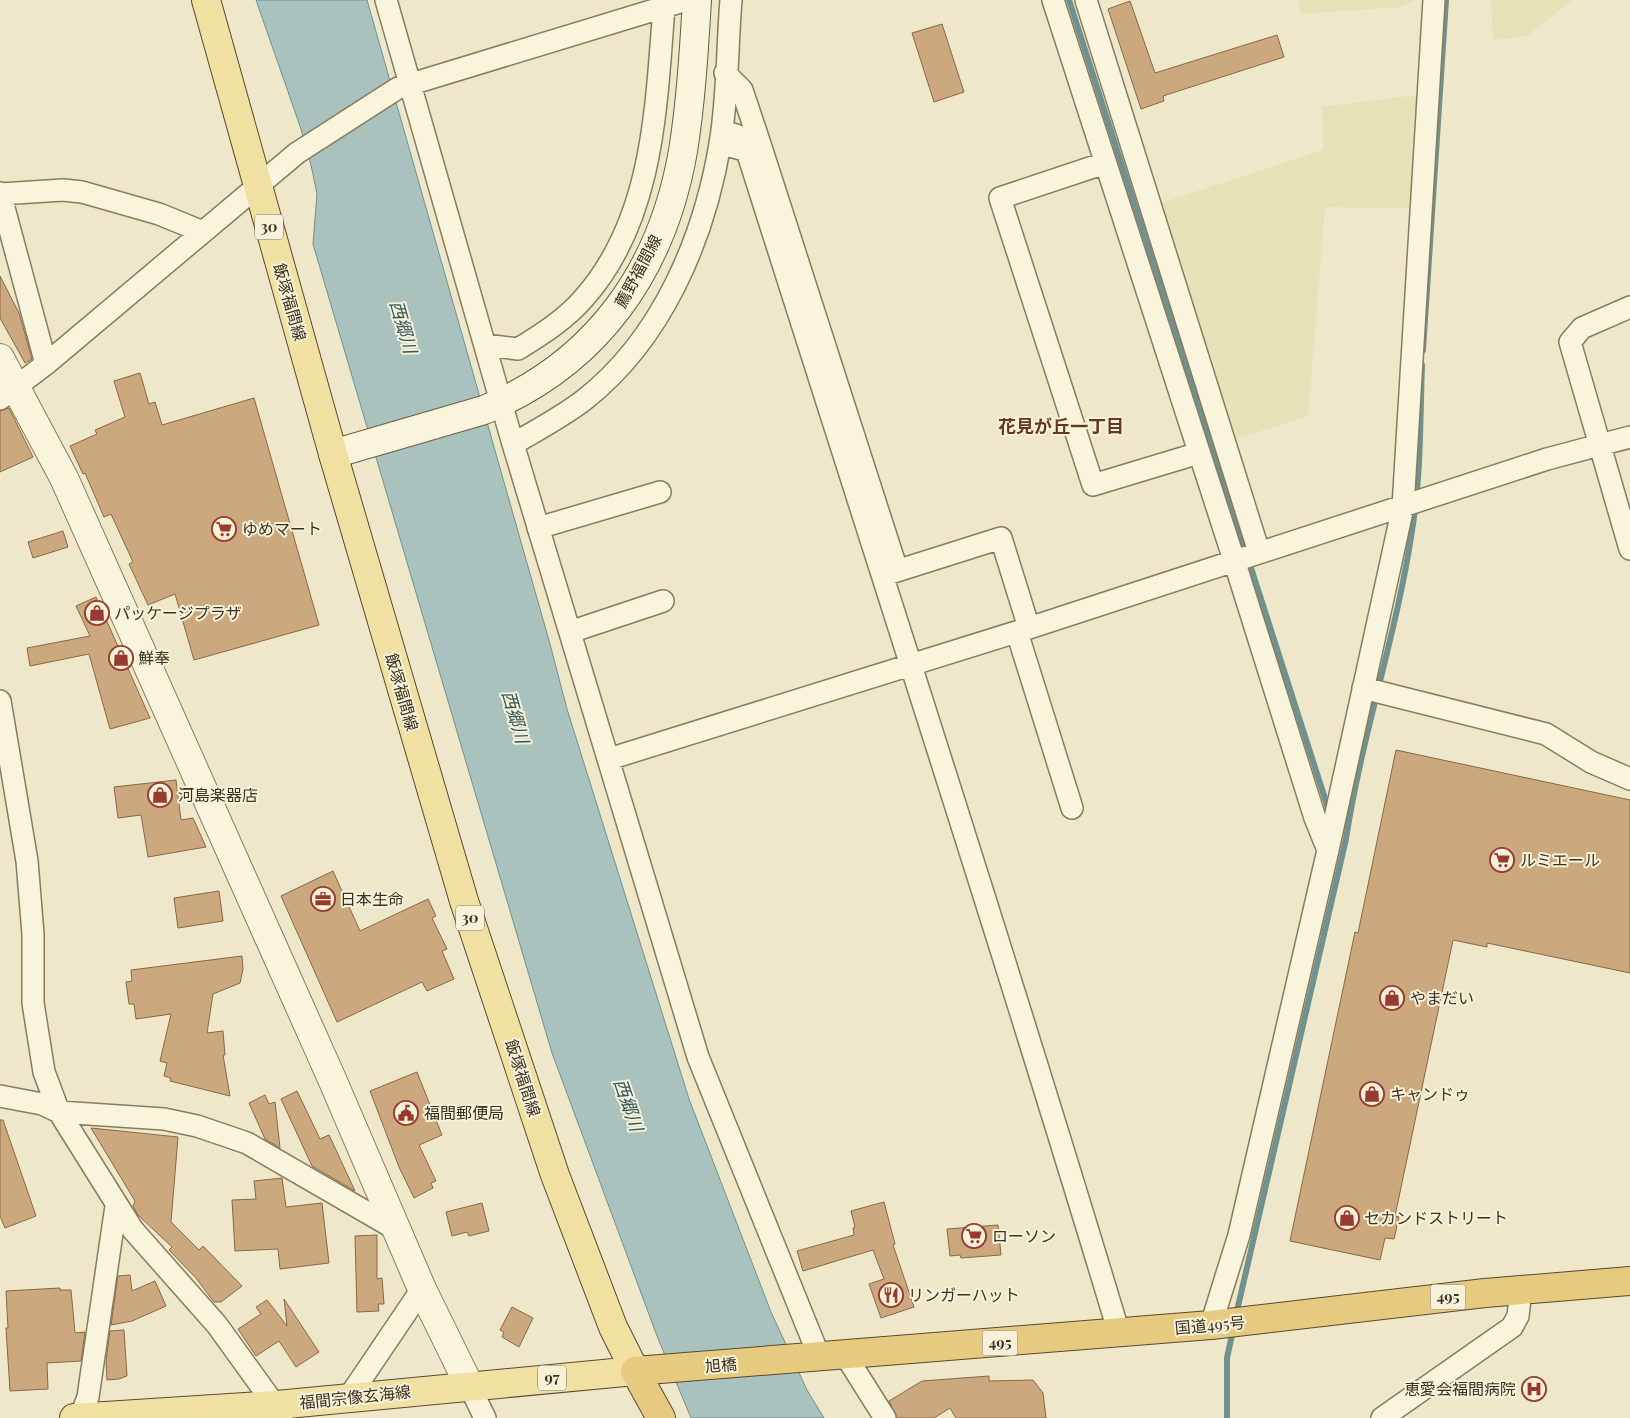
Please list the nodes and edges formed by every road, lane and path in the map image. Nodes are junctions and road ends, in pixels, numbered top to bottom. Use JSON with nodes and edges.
{"nodes":[{"id":1,"x":206,"y":0,"type":"edge"},
{"id":2,"x":386,"y":0,"type":"edge"},
{"id":3,"x":731,"y":0,"type":"edge"},
{"id":4,"x":1053,"y":0,"type":"edge"},
{"id":5,"x":1086,"y":0,"type":"edge"},
{"id":6,"x":1434,"y":0,"type":"edge"},
{"id":7,"x":680,"y":3,"type":"edge"},
{"id":8,"x":726,"y":73,"type":"junction"},
{"id":9,"x":404,"y":85,"type":"junction"},
{"id":10,"x":721,"y":136,"type":"junction"},
{"id":11,"x":760,"y":144,"type":"junction"},
{"id":12,"x":1106,"y":163,"type":"junction"},
{"id":13,"x":258,"y":186,"type":"junction"},
{"id":14,"x":0,"y":194,"type":"edge"},
{"id":15,"x":203,"y":232,"type":"junction"},
{"id":16,"x":1630,"y":307,"type":"edge"},
{"id":17,"x":485,"y":345,"type":"junction"},
{"id":18,"x":0,"y":358,"type":"edge"},
{"id":19,"x":46,"y":364,"type":"junction"},
{"id":20,"x":8,"y":392,"type":"edge"},
{"id":21,"x":493,"y":406,"type":"junction"},
{"id":22,"x":1630,"y":437,"type":"edge"},
{"id":23,"x":513,"y":444,"type":"junction"},
{"id":24,"x":1601,"y":446,"type":"junction"},
{"id":25,"x":345,"y":451,"type":"junction"},
{"id":26,"x":1199,"y":453,"type":"junction"},
{"id":27,"x":660,"y":492,"type":"dead end"},
{"id":28,"x":1403,"y":507,"type":"junction"},
{"id":29,"x":538,"y":528,"type":"junction"},
{"id":30,"x":1630,"y":549,"type":"edge"},
{"id":31,"x":1259,"y":552,"type":"junction"},
{"id":32,"x":1234,"y":560,"type":"junction"},
{"id":33,"x":889,"y":573,"type":"junction"},
{"id":34,"x":663,"y":601,"type":"dead end"},
{"id":35,"x":1023,"y":630,"type":"junction"},
{"id":36,"x":570,"y":632,"type":"junction"},
{"id":37,"x":910,"y":664,"type":"junction"},
{"id":38,"x":1363,"y":688,"type":"junction"},
{"id":39,"x":0,"y":701,"type":"edge"},
{"id":40,"x":609,"y":759,"type":"junction"},
{"id":41,"x":1630,"y":778,"type":"edge"},
{"id":42,"x":7,"y":782,"type":"edge"},
{"id":43,"x":1072,"y":808,"type":"dead end"},
{"id":44,"x":1328,"y":850,"type":"junction"},
{"id":45,"x":0,"y":1096,"type":"edge"},
{"id":46,"x":59,"y":1112,"type":"junction"},
{"id":47,"x":116,"y":1206,"type":"junction"},
{"id":48,"x":399,"y":1231,"type":"junction"},
{"id":49,"x":1630,"y":1281,"type":"edge"},
{"id":50,"x":422,"y":1289,"type":"junction"},
{"id":51,"x":1521,"y":1289,"type":"junction"},
{"id":52,"x":1211,"y":1325,"type":"junction"},
{"id":53,"x":1119,"y":1333,"type":"junction"},
{"id":54,"x":831,"y":1355,"type":"junction"},
{"id":55,"x":789,"y":1359,"type":"joint"},
{"id":56,"x":644,"y":1371,"type":"junction"},
{"id":57,"x":469,"y":1385,"type":"junction"},
{"id":58,"x":349,"y":1397,"type":"junction"},
{"id":59,"x":280,"y":1412,"type":"edge"},
{"id":60,"x":74,"y":1418,"type":"edge"},
{"id":61,"x":80,"y":1418,"type":"edge"},
{"id":62,"x":485,"y":1418,"type":"edge"},
{"id":63,"x":661,"y":1418,"type":"edge"},
{"id":64,"x":885,"y":1418,"type":"edge"},
{"id":65,"x":1382,"y":1418,"type":"edge"}],
"edges":[{"from":1,"to":13,"type":"main road","name":"飯塚福間線","number":"30"},
{"from":2,"to":9,"type":"street"},
{"from":3,"to":8,"type":"street"},
{"from":4,"to":12,"type":"street"},
{"from":5,"to":31,"type":"street"},
{"from":6,"to":28,"type":"street"},
{"from":7,"to":9,"type":"street"},
{"from":7,"to":17,"type":"street"},
{"from":7,"to":21,"type":"street","name":"薦野福間線"},
{"from":8,"to":10,"type":"street"},
{"from":8,"to":11,"type":"street"},
{"from":9,"to":13,"type":"street"},
{"from":9,"to":17,"type":"street"},
{"from":10,"to":11,"type":"street"},
{"from":10,"to":23,"type":"street"},
{"from":10,"to":33,"type":"street"},
{"from":11,"to":33,"type":"street"},
{"from":12,"to":26,"type":"street"},
{"from":12,"to":26,"type":"street"},
{"from":13,"to":15,"type":"street"},
{"from":13,"to":25,"type":"main road","name":"飯塚福間線","number":"30"},
{"from":14,"to":15,"type":"street"},
{"from":14,"to":19,"type":"street"},
{"from":15,"to":19,"type":"street"},
{"from":16,"to":24,"type":"street"},
{"from":17,"to":21,"type":"street"},
{"from":18,"to":20,"type":"street"},
{"from":19,"to":20,"type":"street"},
{"from":20,"to":48,"type":"street"},
{"from":21,"to":23,"type":"street"},
{"from":21,"to":25,"type":"street","name":"薦野福間線"},
{"from":22,"to":24,"type":"street"},
{"from":23,"to":29,"type":"street"},
{"from":24,"to":28,"type":"street"},
{"from":24,"to":30,"type":"street"},
{"from":25,"to":56,"type":"main road","name":"飯塚福間線","number":"30"},
{"from":26,"to":32,"type":"street"},
{"from":27,"to":29,"type":"street"},
{"from":28,"to":31,"type":"street"},
{"from":28,"to":38,"type":"street"},
{"from":29,"to":36,"type":"street"},
{"from":31,"to":32,"type":"street"},
{"from":32,"to":35,"type":"street"},
{"from":32,"to":44,"type":"street"},
{"from":33,"to":35,"type":"street"},
{"from":33,"to":37,"type":"street"},
{"from":34,"to":36,"type":"street"},
{"from":35,"to":37,"type":"street"},
{"from":35,"to":43,"type":"street"},
{"from":36,"to":40,"type":"street"},
{"from":37,"to":40,"type":"street"},
{"from":37,"to":53,"type":"street"},
{"from":38,"to":41,"type":"street"},
{"from":38,"to":44,"type":"street"},
{"from":39,"to":42,"type":"street"},
{"from":40,"to":54,"type":"street"},
{"from":42,"to":46,"type":"street"},
{"from":44,"to":52,"type":"street"},
{"from":45,"to":46,"type":"street"},
{"from":46,"to":47,"type":"street"},
{"from":46,"to":48,"type":"street"},
{"from":47,"to":59,"type":"street"},
{"from":47,"to":61,"type":"street"},
{"from":48,"to":50,"type":"street"},
{"from":49,"to":51,"type":"highway","name":"国道495号","number":"495"},
{"from":50,"to":57,"type":"street"},
{"from":50,"to":58,"type":"street"},
{"from":51,"to":52,"type":"highway","name":"国道495号","number":"495"},
{"from":51,"to":65,"type":"street"},
{"from":52,"to":53,"type":"highway","name":"国道495号","number":"495"},
{"from":53,"to":54,"type":"highway","name":"国道495号","number":"495"},
{"from":54,"to":55,"type":"highway","name":"国道495号","number":"495"},
{"from":54,"to":64,"type":"street"},
{"from":55,"to":56,"type":"highway","name":"旭橋","number":"495"},
{"from":56,"to":57,"type":"main road","name":"福間宗像玄海線","number":"97"},
{"from":56,"to":63,"type":"highway"},
{"from":57,"to":58,"type":"main road","name":"福間宗像玄海線","number":"97"},
{"from":57,"to":62,"type":"street"},
{"from":58,"to":59,"type":"main road","name":"福間宗像玄海線","number":"97"},
{"from":59,"to":61,"type":"main road","name":"福間宗像玄海線","number":"97"},
{"from":60,"to":61,"type":"main road","name":"福間宗像玄海線","number":"97"}]}
